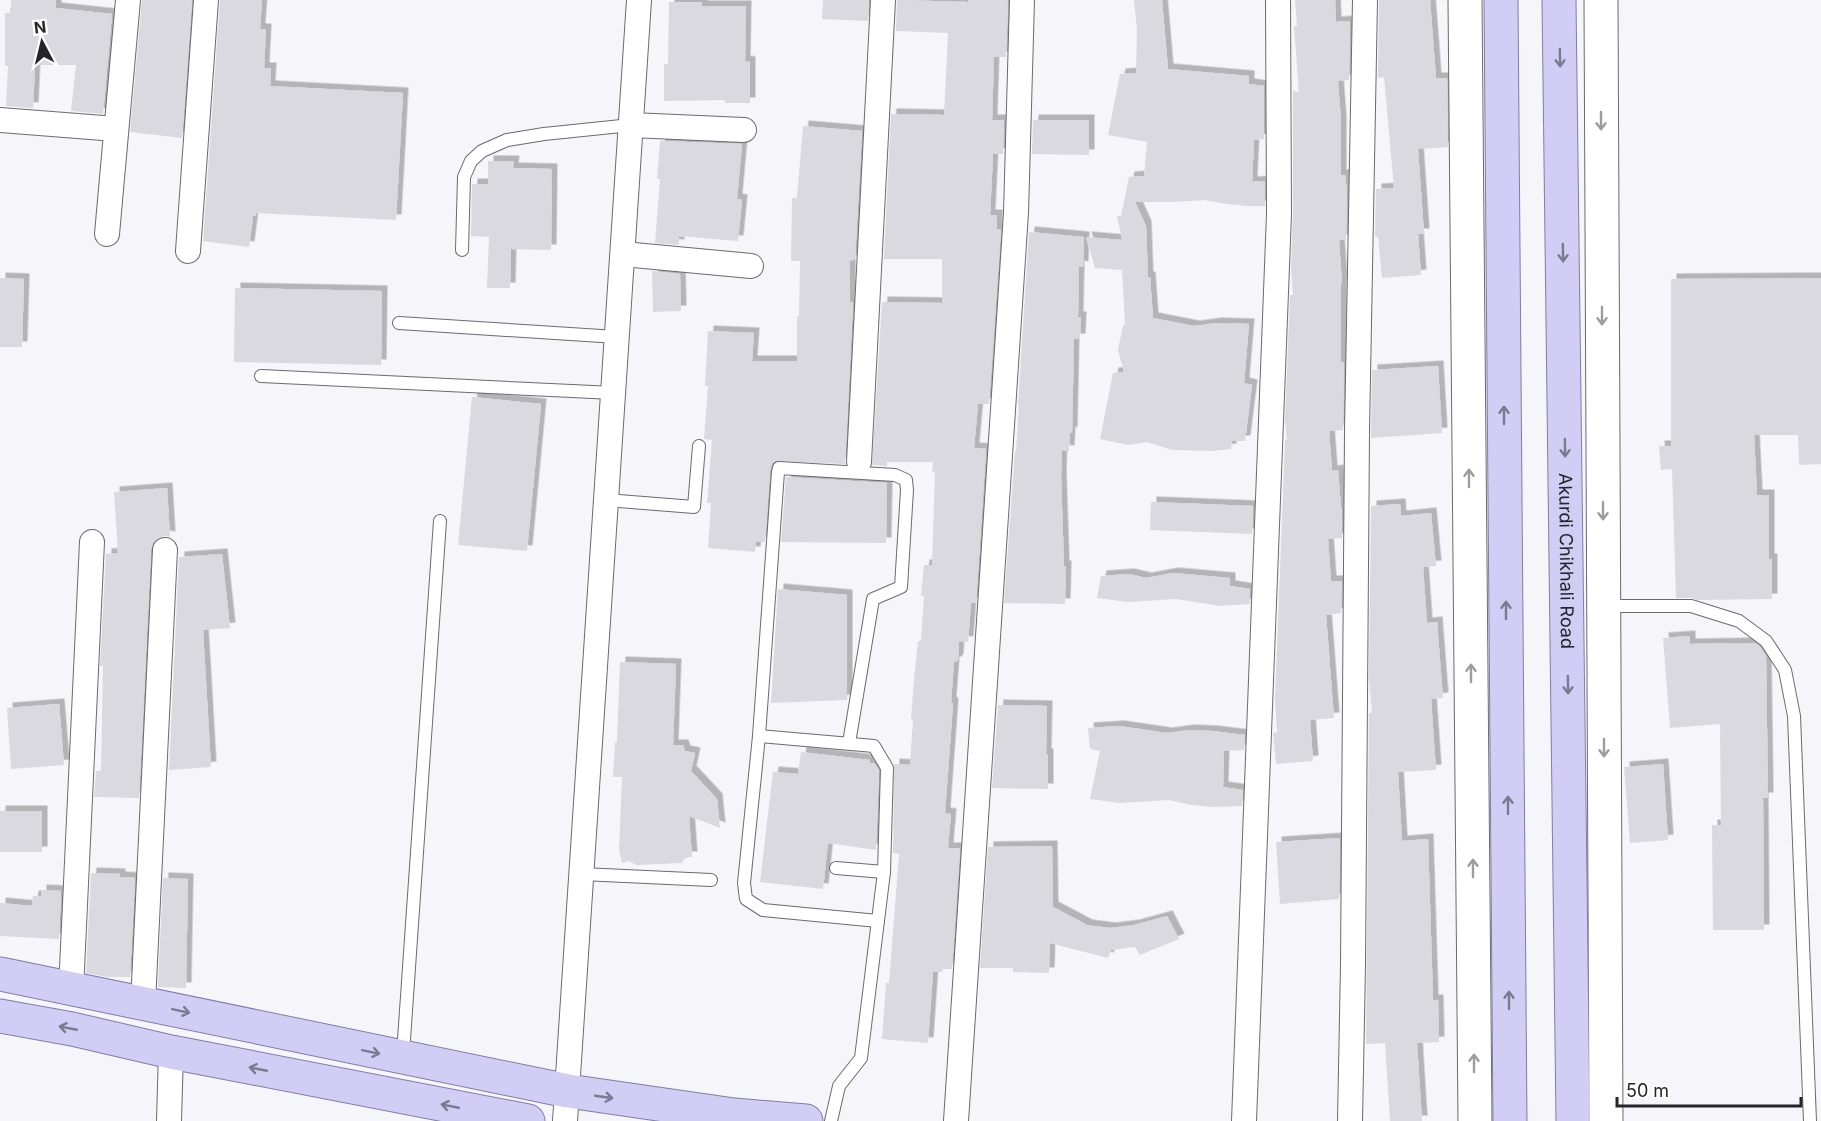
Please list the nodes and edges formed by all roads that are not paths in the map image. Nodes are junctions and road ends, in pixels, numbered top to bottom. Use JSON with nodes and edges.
{"nodes":[{"id":1,"x":128,"y":0,"type":"edge"},
{"id":2,"x":206,"y":0,"type":"edge"},
{"id":3,"x":639,"y":0,"type":"edge"},
{"id":4,"x":883,"y":0,"type":"edge"},
{"id":5,"x":1022,"y":0,"type":"edge"},
{"id":6,"x":1278,"y":0,"type":"edge"},
{"id":7,"x":1365,"y":0,"type":"edge"},
{"id":8,"x":1465,"y":0,"type":"edge"},
{"id":9,"x":1501,"y":0,"type":"edge"},
{"id":10,"x":1559,"y":0,"type":"edge"},
{"id":11,"x":1601,"y":0,"type":"edge"},
{"id":12,"x":0,"y":120,"type":"edge"},
{"id":13,"x":631,"y":125,"type":"junction"},
{"id":14,"x":116,"y":129,"type":"junction"},
{"id":15,"x":744,"y":130,"type":"dead end"},
{"id":16,"x":107,"y":234,"type":"dead end"},
{"id":17,"x":462,"y":250,"type":"dead end"},
{"id":18,"x":188,"y":251,"type":"dead end"},
{"id":19,"x":623,"y":254,"type":"junction"},
{"id":20,"x":751,"y":266,"type":"dead end"},
{"id":21,"x":399,"y":323,"type":"dead end"},
{"id":22,"x":617,"y":337,"type":"junction"},
{"id":23,"x":261,"y":376,"type":"dead end"},
{"id":24,"x":614,"y":393,"type":"junction"},
{"id":25,"x":699,"y":446,"type":"dead end"},
{"id":26,"x":859,"y":462,"type":"dead end"},
{"id":27,"x":606,"y":500,"type":"junction"},
{"id":28,"x":440,"y":521,"type":"dead end"},
{"id":29,"x":92,"y":542,"type":"dead end"},
{"id":30,"x":165,"y":550,"type":"dead end"},
{"id":31,"x":1604,"y":606,"type":"junction"},
{"id":32,"x":759,"y":736,"type":"junction"},
{"id":33,"x":849,"y":743,"type":"junction"},
{"id":34,"x":836,"y":868,"type":"dead end"},
{"id":35,"x":884,"y":872,"type":"junction"},
{"id":36,"x":582,"y":874,"type":"junction"},
{"id":37,"x":711,"y":880,"type":"dead end"},
{"id":38,"x":878,"y":921,"type":"junction"},
{"id":39,"x":0,"y":974,"type":"edge"},
{"id":40,"x":71,"y":990,"type":"junction"},
{"id":41,"x":143,"y":1003,"type":"junction"},
{"id":42,"x":0,"y":1016,"type":"edge"},
{"id":43,"x":171,"y":1052,"type":"junction"},
{"id":44,"x":403,"y":1058,"type":"junction"},
{"id":45,"x":566,"y":1106,"type":"edge"},
{"id":46,"x":517,"y":1120,"type":"edge"},
{"id":47,"x":169,"y":1121,"type":"edge"},
{"id":48,"x":806,"y":1121,"type":"edge"},
{"id":49,"x":831,"y":1121,"type":"edge"},
{"id":50,"x":956,"y":1121,"type":"edge"},
{"id":51,"x":1244,"y":1121,"type":"edge"},
{"id":52,"x":1350,"y":1121,"type":"edge"},
{"id":53,"x":1475,"y":1121,"type":"edge"},
{"id":54,"x":1510,"y":1121,"type":"edge"},
{"id":55,"x":1573,"y":1121,"type":"edge"},
{"id":56,"x":1606,"y":1121,"type":"edge"},
{"id":57,"x":1809,"y":1121,"type":"edge"}],
"edges":[{"from":1,"to":14,"type":"street"},
{"from":2,"to":18,"type":"street"},
{"from":3,"to":13,"type":"street"},
{"from":4,"to":26,"type":"street"},
{"from":5,"to":50,"type":"street"},
{"from":6,"to":51,"type":"street"},
{"from":7,"to":52,"type":"street"},
{"from":53,"to":8,"type":"street","one_way":true},
{"from":54,"to":9,"type":"main road","one_way":true},
{"from":10,"to":55,"type":"main road","name":"Akurdi Chikhali Road","one_way":true},
{"from":11,"to":31,"type":"street","one_way":true},
{"from":12,"to":14,"type":"street"},
{"from":13,"to":15,"type":"street"},
{"from":13,"to":17,"type":"lane"},
{"from":13,"to":19,"type":"street"},
{"from":14,"to":16,"type":"street"},
{"from":19,"to":20,"type":"street"},
{"from":19,"to":22,"type":"street"},
{"from":21,"to":22,"type":"lane"},
{"from":22,"to":24,"type":"street"},
{"from":23,"to":24,"type":"lane"},
{"from":24,"to":27,"type":"street"},
{"from":25,"to":27,"type":"lane"},
{"from":27,"to":36,"type":"street"},
{"from":28,"to":44,"type":"lane"},
{"from":29,"to":40,"type":"street"},
{"from":30,"to":41,"type":"street"},
{"from":31,"to":56,"type":"street","one_way":true},
{"from":31,"to":57,"type":"lane"},
{"from":32,"to":33,"type":"lane"},
{"from":32,"to":33,"type":"lane"},
{"from":32,"to":38,"type":"lane"},
{"from":33,"to":35,"type":"lane"},
{"from":34,"to":35,"type":"lane"},
{"from":35,"to":38,"type":"lane"},
{"from":36,"to":37,"type":"lane"},
{"from":36,"to":45,"type":"street"},
{"from":38,"to":49,"type":"lane"},
{"from":39,"to":40,"type":"main road"},
{"from":40,"to":41,"type":"main road"},
{"from":41,"to":44,"type":"main road","one_way":true},
{"from":43,"to":42,"type":"main road","one_way":true},
{"from":46,"to":43,"type":"main road","one_way":true},
{"from":43,"to":47,"type":"street"},
{"from":44,"to":45,"type":"main road"},
{"from":45,"to":48,"type":"main road","one_way":true}]}
